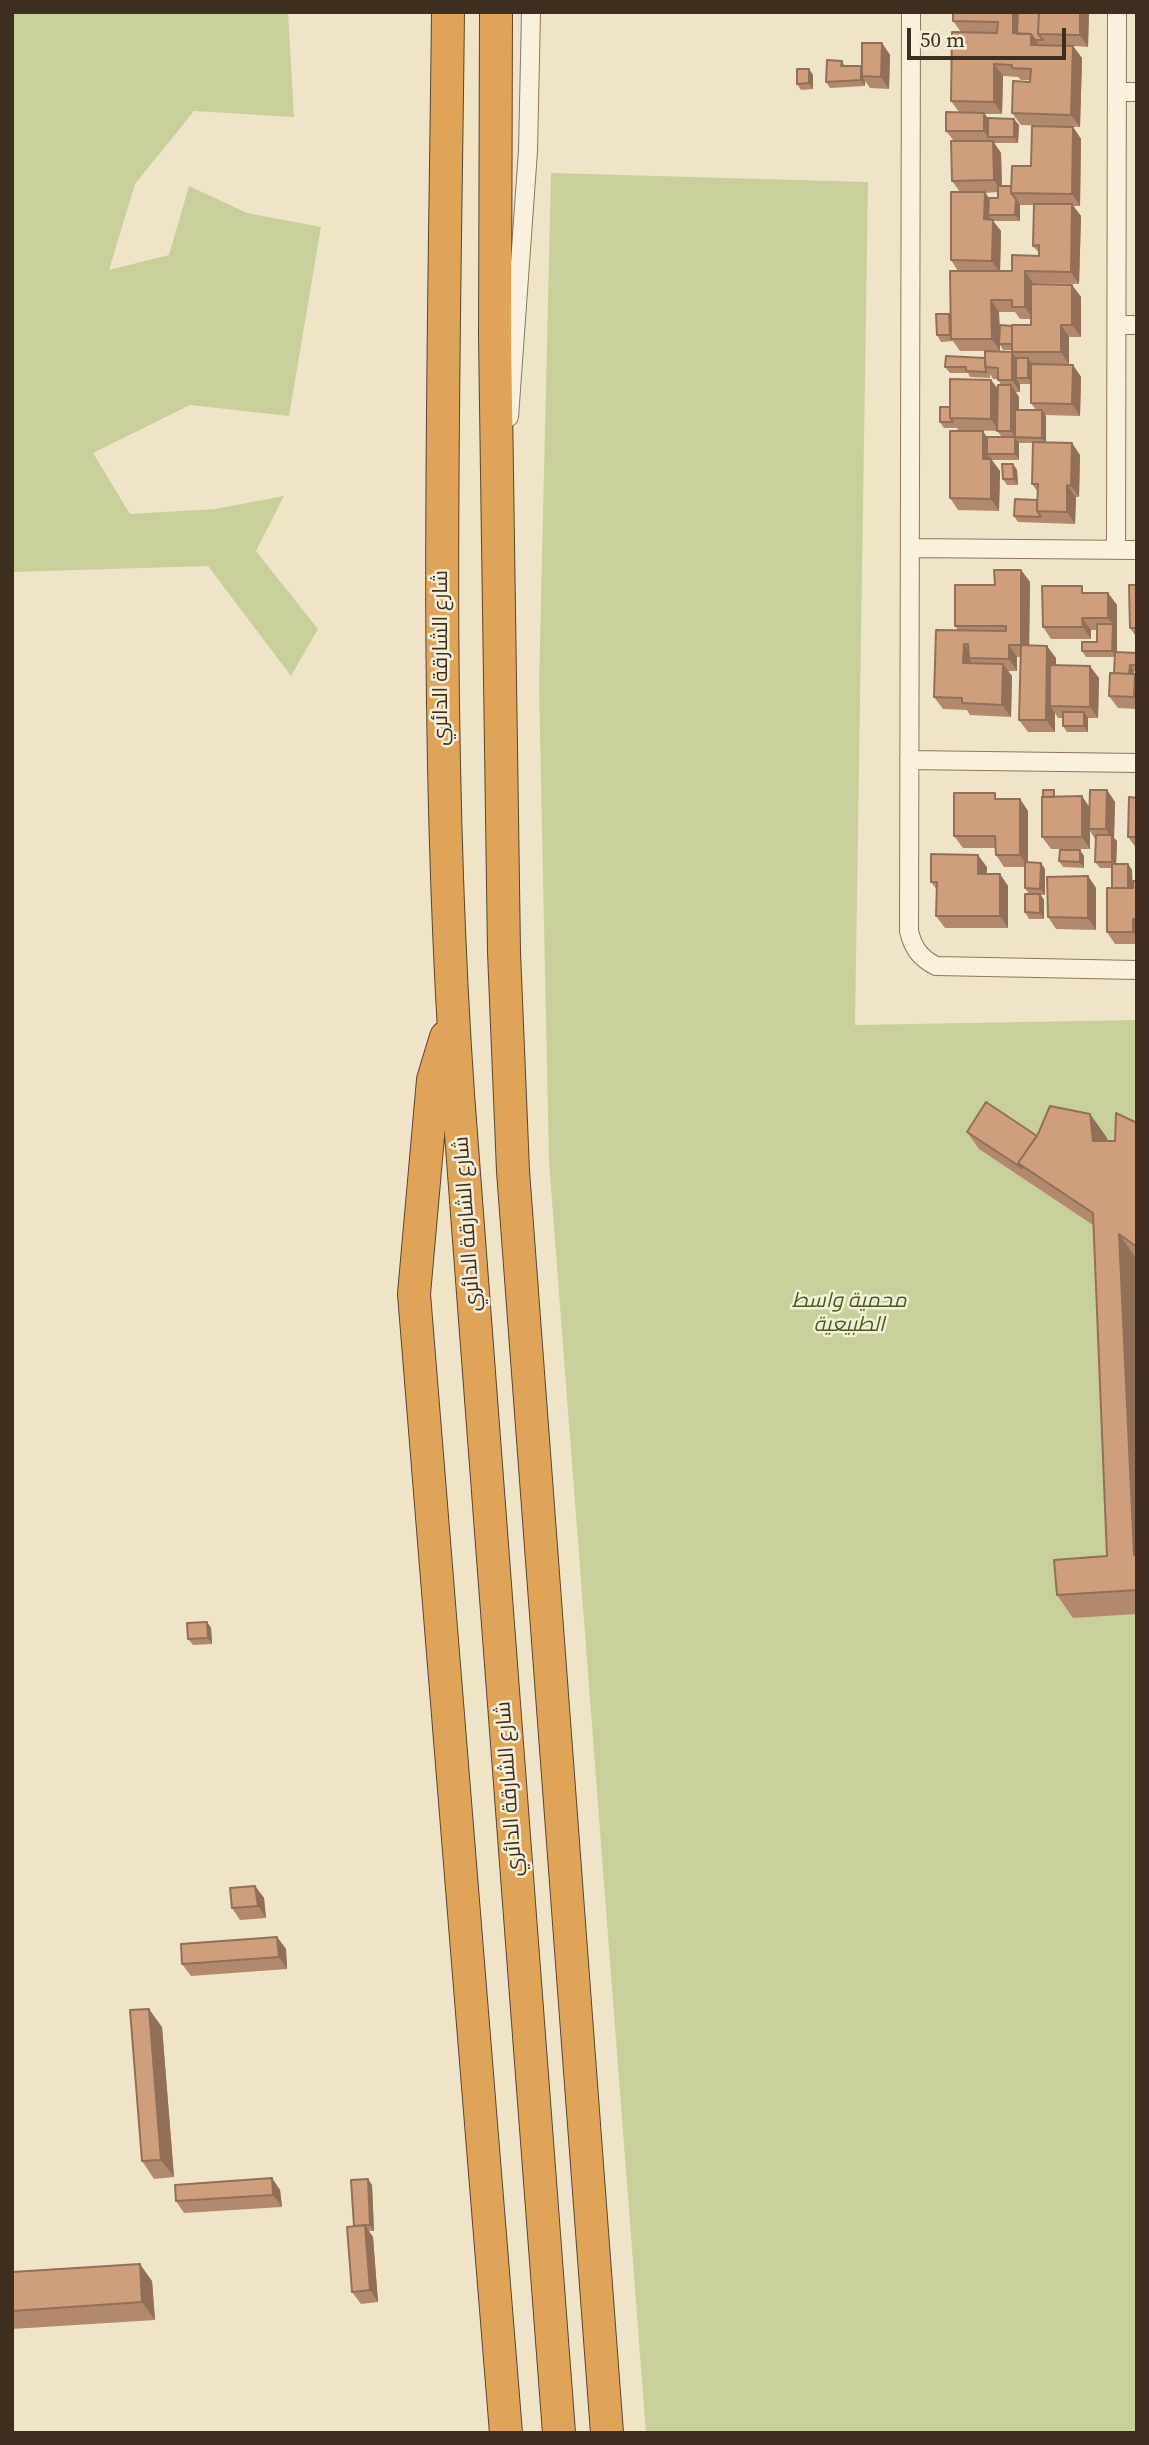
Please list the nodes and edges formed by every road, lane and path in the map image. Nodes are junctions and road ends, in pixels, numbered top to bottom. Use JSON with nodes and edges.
{"nodes":[{"id":1,"x":448,"y":12,"type":"edge"},
{"id":2,"x":496,"y":12,"type":"edge"},
{"id":3,"x":531,"y":12,"type":"edge"},
{"id":4,"x":911,"y":12,"type":"edge"},
{"id":5,"x":1117,"y":12,"type":"edge"},
{"id":6,"x":1117,"y":92,"type":"junction"},
{"id":7,"x":1137,"y":92,"type":"edge"},
{"id":8,"x":1116,"y":325,"type":"junction"},
{"id":9,"x":1137,"y":325,"type":"edge"},
{"id":10,"x":498,"y":486,"type":"junction"},
{"id":11,"x":910,"y":548,"type":"junction"},
{"id":12,"x":1116,"y":550,"type":"junction"},
{"id":13,"x":1137,"y":550,"type":"edge"},
{"id":14,"x":909,"y":760,"type":"junction"},
{"id":15,"x":1137,"y":763,"type":"edge"},
{"id":16,"x":1137,"y":970,"type":"edge"},
{"id":17,"x":453,"y":1019,"type":"junction"},
{"id":18,"x":506,"y":2433,"type":"edge"},
{"id":19,"x":559,"y":2433,"type":"edge"},
{"id":20,"x":607,"y":2433,"type":"edge"}],
"edges":[{"from":1,"to":17,"type":"highway","name":"شارع الشارقة الدائري"},
{"from":2,"to":10,"type":"highway"},
{"from":3,"to":10,"type":"street"},
{"from":4,"to":11,"type":"street"},
{"from":5,"to":6,"type":"street"},
{"from":6,"to":7,"type":"street"},
{"from":6,"to":8,"type":"street"},
{"from":8,"to":9,"type":"street"},
{"from":8,"to":12,"type":"street"},
{"from":10,"to":20,"type":"highway"},
{"from":11,"to":12,"type":"street"},
{"from":11,"to":14,"type":"street"},
{"from":12,"to":13,"type":"street"},
{"from":14,"to":15,"type":"street"},
{"from":14,"to":16,"type":"street"},
{"from":17,"to":18,"type":"highway"},
{"from":17,"to":19,"type":"highway","name":"شارع الشارقة الدائري"}]}
